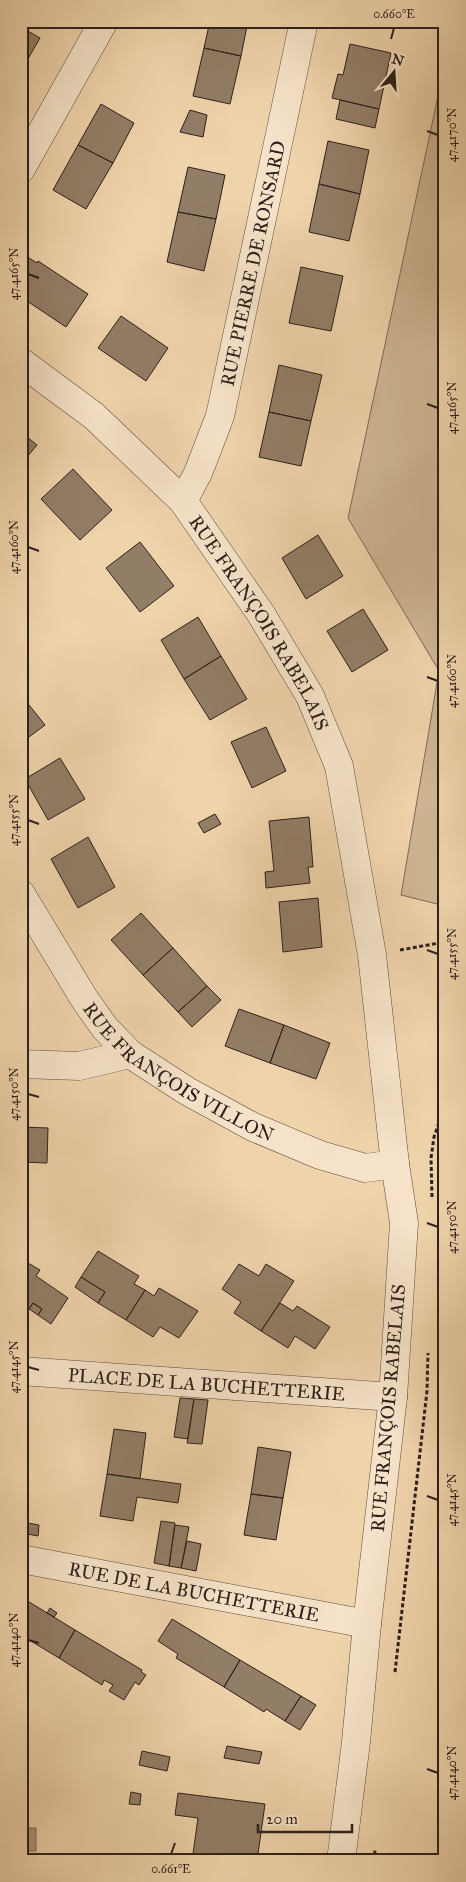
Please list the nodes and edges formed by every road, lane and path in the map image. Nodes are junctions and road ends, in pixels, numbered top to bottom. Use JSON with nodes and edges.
{"nodes":[{"id":1,"x":104,"y":21,"type":"edge"},
{"id":2,"x":304,"y":21,"type":"edge"},
{"id":3,"x":21,"y":169,"type":"edge"},
{"id":4,"x":21,"y":362,"type":"edge"},
{"id":5,"x":183,"y":501,"type":"junction"},
{"id":6,"x":21,"y":894,"type":"edge"},
{"id":7,"x":445,"y":942,"type":"edge"},
{"id":8,"x":372,"y":955,"type":"junction"},
{"id":9,"x":130,"y":1054,"type":"junction"},
{"id":10,"x":21,"y":1064,"type":"edge"},
{"id":11,"x":395,"y":1164,"type":"junction"},
{"id":12,"x":21,"y":1371,"type":"edge"},
{"id":13,"x":393,"y":1397,"type":"junction"},
{"id":14,"x":21,"y":1559,"type":"edge"},
{"id":15,"x":367,"y":1624,"type":"junction"},
{"id":16,"x":341,"y":1861,"type":"edge"}],
"edges":[{"from":1,"to":3,"type":"street"},
{"from":2,"to":5,"type":"street","name":"RUE PIERRE DE RONSARD"},
{"from":4,"to":5,"type":"street","name":"RUE FRANÇOIS RABELAIS"},
{"from":5,"to":8,"type":"street","name":"RUE FRANÇOIS RABELAIS"},
{"from":6,"to":9,"type":"street","name":"RUE FRANÇOIS VILLON"},
{"from":7,"to":8,"type":"path"},
{"from":8,"to":11,"type":"street","name":"RUE FRANÇOIS RABELAIS"},
{"from":9,"to":10,"type":"street"},
{"from":9,"to":11,"type":"street","name":"RUE FRANÇOIS VILLON"},
{"from":11,"to":13,"type":"street","name":"RUE FRANÇOIS RABELAIS"},
{"from":12,"to":13,"type":"street","name":"PLACE DE LA BUCHETTERIE"},
{"from":13,"to":15,"type":"street","name":"RUE FRANÇOIS RABELAIS"},
{"from":14,"to":15,"type":"street","name":"RUE DE LA BUCHETTERIE"},
{"from":15,"to":16,"type":"street","name":"RUE FRANÇOIS RABELAIS"}]}
